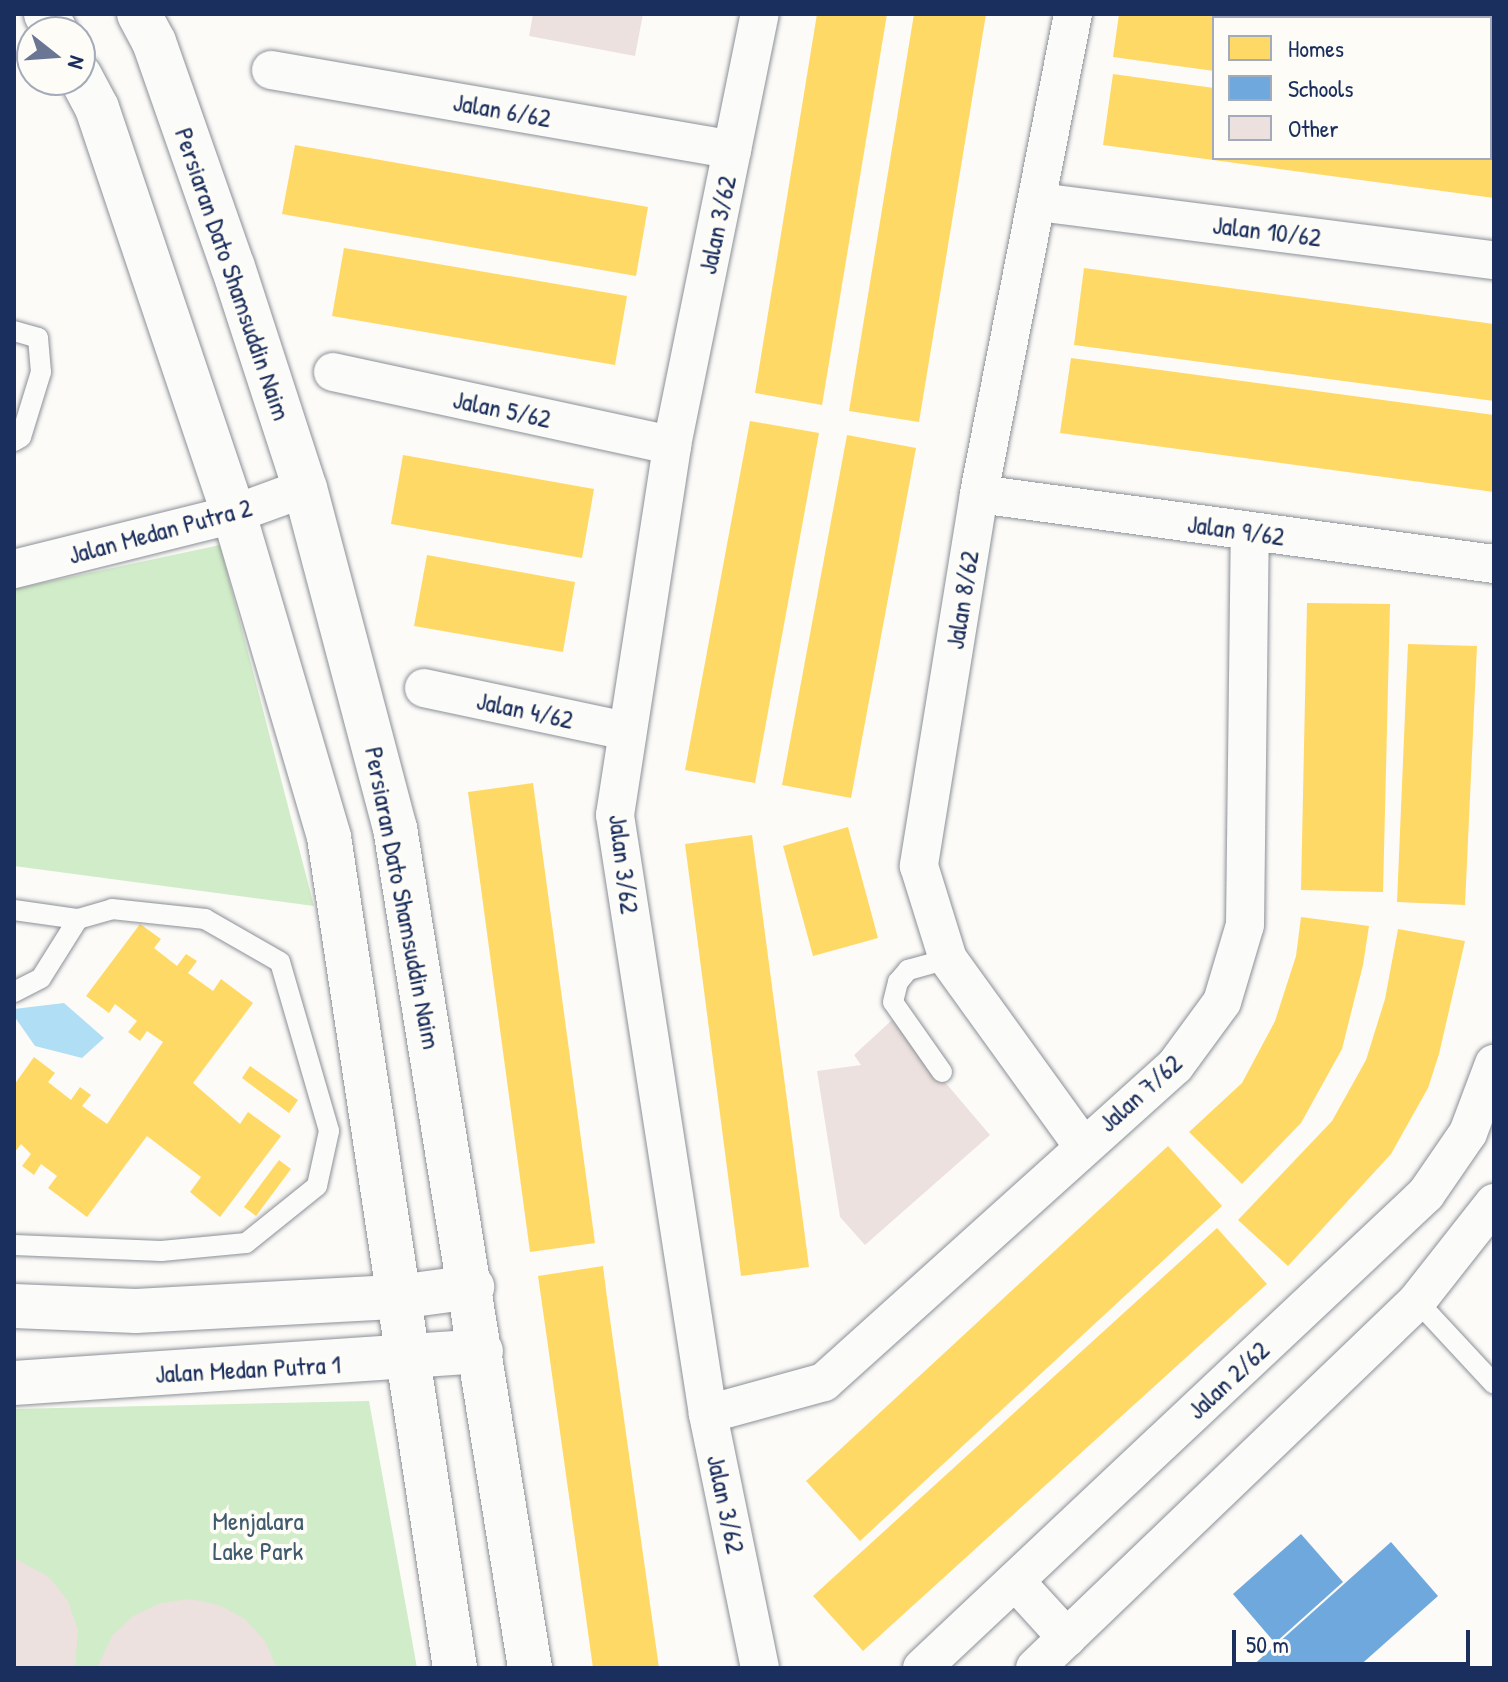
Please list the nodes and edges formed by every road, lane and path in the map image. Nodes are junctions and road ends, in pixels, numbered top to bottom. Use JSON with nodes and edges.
{"nodes":[{"id":1,"x":139,"y":14,"type":"edge"},
{"id":2,"x":760,"y":14,"type":"edge"},
{"id":3,"x":1073,"y":14,"type":"edge"},
{"id":4,"x":271,"y":70,"type":"dead end"},
{"id":5,"x":91,"y":96,"type":"edge"},
{"id":6,"x":732,"y":150,"type":"junction"},
{"id":7,"x":1039,"y":202,"type":"junction"},
{"id":8,"x":1494,"y":260,"type":"edge"},
{"id":9,"x":14,"y":331,"type":"edge"},
{"id":10,"x":333,"y":372,"type":"dead end"},
{"id":11,"x":14,"y":441,"type":"edge"},
{"id":12,"x":672,"y":445,"type":"junction"},
{"id":13,"x":305,"y":488,"type":"junction"},
{"id":14,"x":979,"y":494,"type":"junction"},
{"id":15,"x":234,"y":514,"type":"junction"},
{"id":16,"x":1250,"y":532,"type":"junction"},
{"id":17,"x":1494,"y":564,"type":"edge"},
{"id":18,"x":14,"y":569,"type":"edge"},
{"id":19,"x":424,"y":688,"type":"dead end"},
{"id":20,"x":626,"y":731,"type":"junction"},
{"id":21,"x":14,"y":910,"type":"edge"},
{"id":22,"x":78,"y":919,"type":"junction"},
{"id":23,"x":948,"y":959,"type":"junction"},
{"id":24,"x":14,"y":992,"type":"edge"},
{"id":25,"x":1494,"y":1064,"type":"edge"},
{"id":26,"x":942,"y":1072,"type":"dead end"},
{"id":27,"x":1082,"y":1145,"type":"junction"},
{"id":28,"x":1494,"y":1203,"type":"edge"},
{"id":29,"x":14,"y":1245,"type":"edge"},
{"id":30,"x":472,"y":1287,"type":"junction"},
{"id":31,"x":398,"y":1297,"type":"junction"},
{"id":32,"x":1417,"y":1301,"type":"junction"},
{"id":33,"x":14,"y":1306,"type":"edge"},
{"id":34,"x":481,"y":1351,"type":"junction"},
{"id":35,"x":407,"y":1359,"type":"junction"},
{"id":36,"x":14,"y":1383,"type":"edge"},
{"id":37,"x":1494,"y":1384,"type":"edge"},
{"id":38,"x":708,"y":1414,"type":"junction"},
{"id":39,"x":1015,"y":1581,"type":"junction"},
{"id":40,"x":1067,"y":1638,"type":"junction"},
{"id":41,"x":455,"y":1668,"type":"edge"},
{"id":42,"x":530,"y":1668,"type":"edge"},
{"id":43,"x":760,"y":1668,"type":"edge"},
{"id":44,"x":922,"y":1668,"type":"edge"},
{"id":45,"x":1035,"y":1668,"type":"edge"}],
"edges":[{"from":1,"to":13,"type":"main road","name":"Persiaran Dato Shamsuddin Naim"},
{"from":2,"to":6,"type":"street","name":"Jalan 3/62"},
{"from":3,"to":7,"type":"street","name":"Jalan 8/62"},
{"from":4,"to":6,"type":"street","name":"Jalan 6/62"},
{"from":5,"to":15,"type":"main road"},
{"from":6,"to":12,"type":"street","name":"Jalan 3/62"},
{"from":7,"to":8,"type":"street","name":"Jalan 10/62"},
{"from":7,"to":14,"type":"street","name":"Jalan 8/62"},
{"from":9,"to":11,"type":"lane"},
{"from":10,"to":12,"type":"street","name":"Jalan 5/62"},
{"from":12,"to":20,"type":"street","name":"Jalan 3/62"},
{"from":13,"to":15,"type":"street","name":"Jalan Medan Putra 2"},
{"from":13,"to":30,"type":"main road","name":"Persiaran Dato Shamsuddin Naim"},
{"from":14,"to":16,"type":"street","name":"Jalan 9/62"},
{"from":14,"to":23,"type":"street","name":"Jalan 8/62"},
{"from":15,"to":18,"type":"street","name":"Jalan Medan Putra 2"},
{"from":15,"to":31,"type":"main road"},
{"from":16,"to":17,"type":"street","name":"Jalan 9/62"},
{"from":16,"to":27,"type":"street","name":"Jalan 7/62"},
{"from":19,"to":20,"type":"street","name":"Jalan 4/62"},
{"from":20,"to":38,"type":"street","name":"Jalan 3/62"},
{"from":21,"to":22,"type":"lane"},
{"from":22,"to":24,"type":"lane"},
{"from":22,"to":29,"type":"lane"},
{"from":23,"to":26,"type":"lane"},
{"from":23,"to":27,"type":"street","name":"Jalan 8/62"},
{"from":25,"to":39,"type":"street","name":"Jalan 2/62"},
{"from":27,"to":38,"type":"street","name":"Jalan 7/62"},
{"from":28,"to":32,"type":"street"},
{"from":30,"to":31,"type":"main road"},
{"from":30,"to":34,"type":"main road","name":"Persiaran Dato Shamsuddin Naim"},
{"from":31,"to":33,"type":"main road"},
{"from":31,"to":35,"type":"main road"},
{"from":32,"to":37,"type":"lane"},
{"from":32,"to":40,"type":"street"},
{"from":34,"to":35,"type":"main road","name":"Jalan Medan Putra 1"},
{"from":34,"to":42,"type":"main road","name":"Persiaran Dato Shamsuddin Naim"},
{"from":35,"to":36,"type":"main road","name":"Jalan Medan Putra 1"},
{"from":35,"to":41,"type":"main road"},
{"from":38,"to":43,"type":"street","name":"Jalan 3/62"},
{"from":39,"to":40,"type":"street"},
{"from":39,"to":44,"type":"street","name":"Jalan 2/62"},
{"from":40,"to":45,"type":"street"}]}
